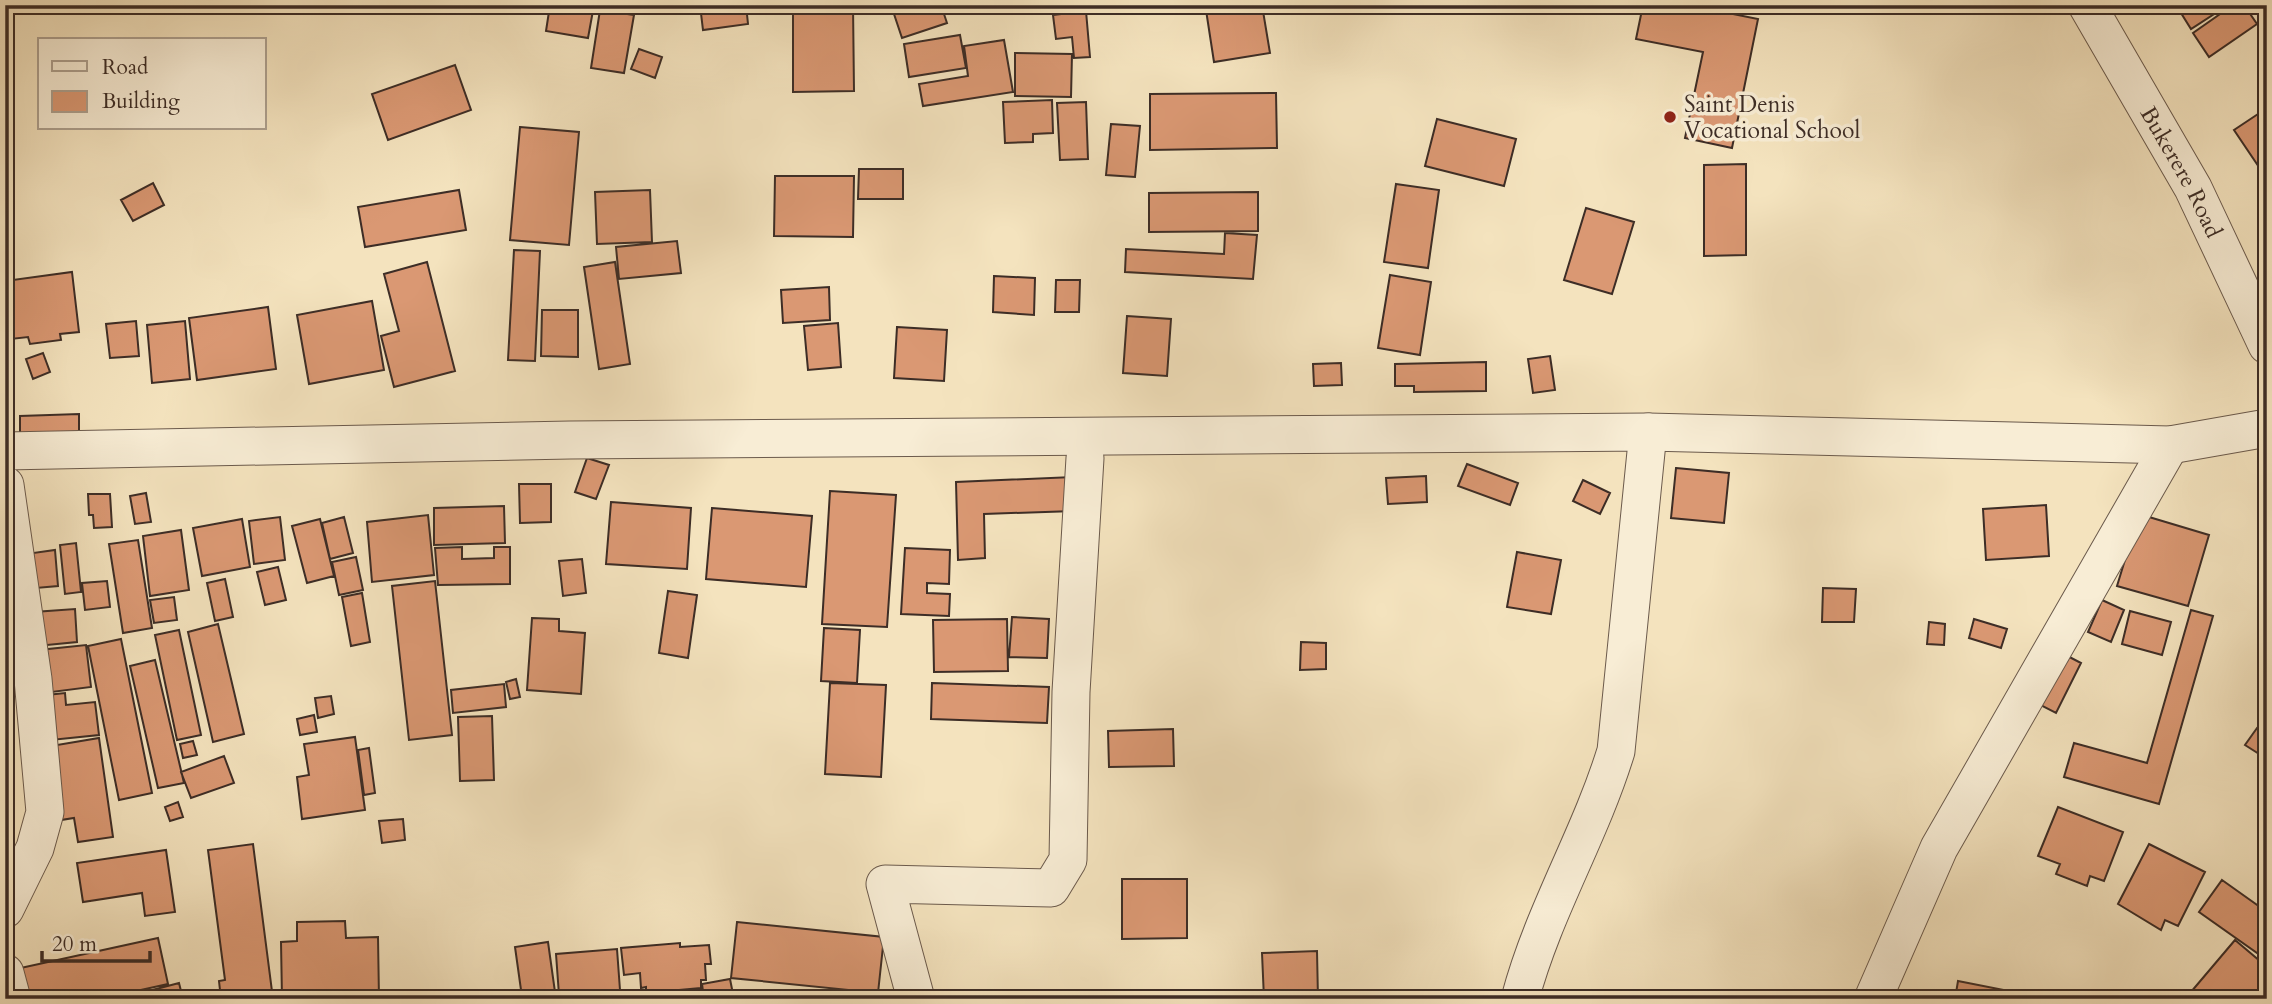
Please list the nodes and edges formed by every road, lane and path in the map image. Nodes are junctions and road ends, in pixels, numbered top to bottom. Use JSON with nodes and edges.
{"nodes":[{"id":1,"x":2087,"y":5,"type":"edge"},
{"id":2,"x":2267,"y":345,"type":"edge"},
{"id":3,"x":2267,"y":428,"type":"edge"},
{"id":4,"x":1648,"y":432,"type":"junction"},
{"id":5,"x":2170,"y":445,"type":"junction"},
{"id":6,"x":5,"y":451,"type":"edge"},
{"id":7,"x":1085,"y":458,"type":"dead end"},
{"id":8,"x":5,"y":485,"type":"edge"},
{"id":9,"x":5,"y":909,"type":"edge"},
{"id":10,"x":5,"y":973,"type":"edge"},
{"id":11,"x":12,"y":999,"type":"edge"},
{"id":12,"x":916,"y":999,"type":"edge"},
{"id":13,"x":1520,"y":999,"type":"edge"},
{"id":14,"x":1873,"y":999,"type":"edge"}],
"edges":[{"from":1,"to":2,"type":"street","name":"Bukerere Road"},
{"from":3,"to":5,"type":"street"},
{"from":4,"to":5,"type":"street"},
{"from":4,"to":6,"type":"street"},
{"from":4,"to":13,"type":"street"},
{"from":5,"to":14,"type":"street"},
{"from":7,"to":12,"type":"street"},
{"from":8,"to":9,"type":"street"},
{"from":10,"to":11,"type":"street"}]}
